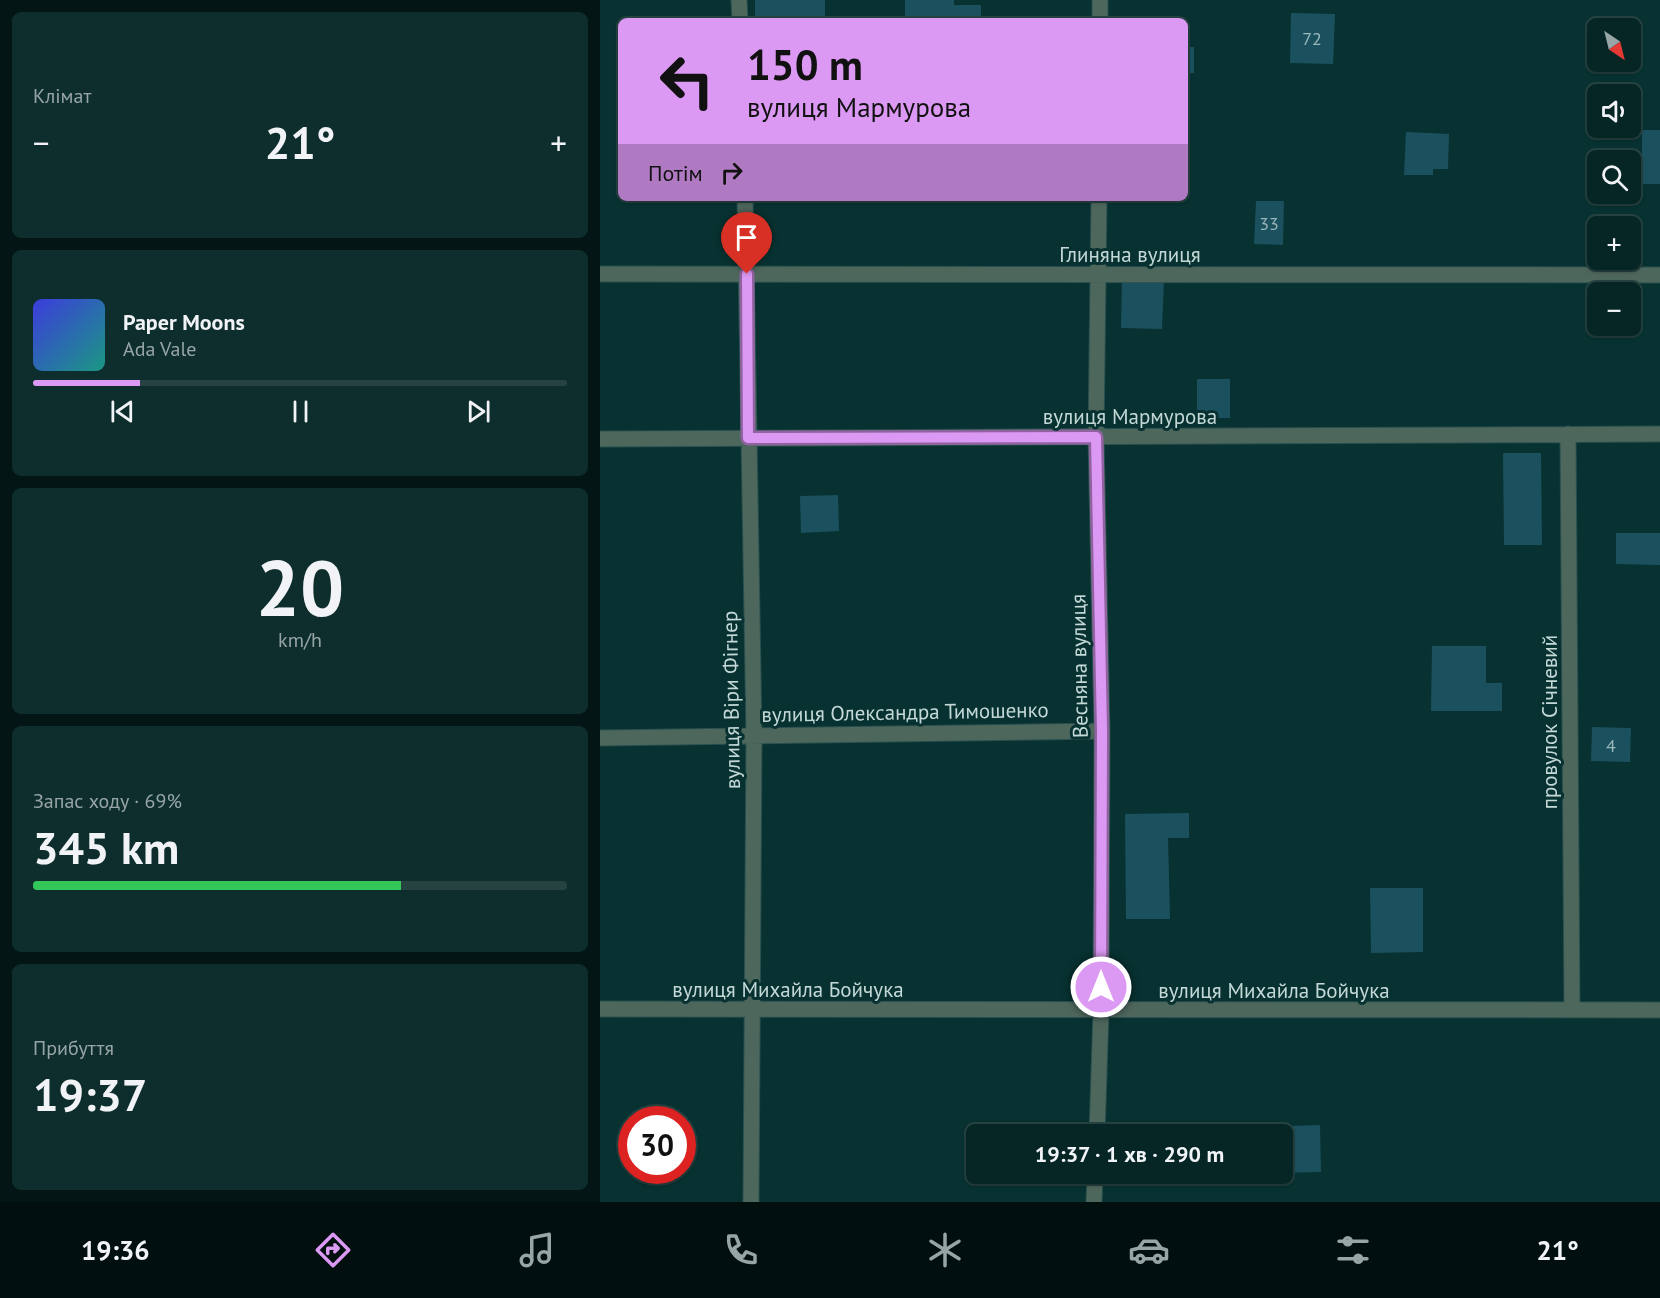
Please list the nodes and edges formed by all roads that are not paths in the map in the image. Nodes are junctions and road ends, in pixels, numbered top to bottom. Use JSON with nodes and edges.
{"nodes":[{"id":1,"x":739,"y":0,"type":"edge"},
{"id":2,"x":1100,"y":0,"type":"edge"},
{"id":3,"x":740,"y":18,"type":"edge"},
{"id":4,"x":1100,"y":18,"type":"edge"},
{"id":5,"x":745,"y":201,"type":"edge"},
{"id":6,"x":1099,"y":201,"type":"edge"},
{"id":7,"x":600,"y":274,"type":"edge"},
{"id":8,"x":747,"y":274,"type":"junction"},
{"id":9,"x":1099,"y":275,"type":"junction"},
{"id":10,"x":1660,"y":275,"type":"edge"},
{"id":11,"x":1568,"y":434,"type":"junction"},
{"id":12,"x":1660,"y":434,"type":"edge"},
{"id":13,"x":1096,"y":437,"type":"junction"},
{"id":14,"x":748,"y":438,"type":"junction"},
{"id":15,"x":600,"y":439,"type":"edge"},
{"id":16,"x":1102,"y":731,"type":"junction"},
{"id":17,"x":754,"y":735,"type":"junction"},
{"id":18,"x":600,"y":738,"type":"edge"},
{"id":19,"x":600,"y":1009,"type":"edge"},
{"id":20,"x":750,"y":1009,"type":"junction"},
{"id":21,"x":1572,"y":1010,"type":"junction"},
{"id":22,"x":1660,"y":1010,"type":"edge"},
{"id":23,"x":1101,"y":1011,"type":"junction"},
{"id":24,"x":1097,"y":1124,"type":"edge"},
{"id":25,"x":1095,"y":1184,"type":"edge"},
{"id":26,"x":751,"y":1202,"type":"edge"},
{"id":27,"x":1094,"y":1202,"type":"edge"}],
"edges":[{"from":1,"to":3,"type":"street"},
{"from":2,"to":4,"type":"street"},
{"from":5,"to":8,"type":"street","name":"вулиця Віри Фігнер"},
{"from":6,"to":9,"type":"street","name":"Весняна вулиця"},
{"from":7,"to":8,"type":"street","name":"Глиняна вулиця"},
{"from":8,"to":9,"type":"street","name":"Глиняна вулиця"},
{"from":8,"to":14,"type":"street","name":"вулиця Віри Фігнер"},
{"from":9,"to":10,"type":"street","name":"Глиняна вулиця"},
{"from":9,"to":13,"type":"street","name":"Весняна вулиця"},
{"from":11,"to":12,"type":"street","name":"вулиця Мармурова"},
{"from":11,"to":13,"type":"street","name":"вулиця Мармурова"},
{"from":11,"to":21,"type":"street","name":"провулок Січневий"},
{"from":13,"to":14,"type":"street","name":"вулиця Мармурова"},
{"from":13,"to":16,"type":"street","name":"Весняна вулиця"},
{"from":14,"to":15,"type":"street","name":"вулиця Мармурова"},
{"from":14,"to":17,"type":"street","name":"вулиця Віри Фігнер"},
{"from":16,"to":17,"type":"street","name":"вулиця Олександра Тимошенко"},
{"from":16,"to":23,"type":"street","name":"Весняна вулиця"},
{"from":17,"to":18,"type":"street","name":"вулиця Олександра Тимошенко"},
{"from":17,"to":20,"type":"street","name":"вулиця Віри Фігнер"},
{"from":19,"to":20,"type":"street","name":"вулиця Михайла Бойчука"},
{"from":20,"to":23,"type":"street","name":"вулиця Михайла Бойчука"},
{"from":20,"to":26,"type":"street","name":"вулиця Віри Фігнер"},
{"from":21,"to":22,"type":"street","name":"вулиця Михайла Бойчука"},
{"from":21,"to":23,"type":"street","name":"вулиця Михайла Бойчука"},
{"from":23,"to":24,"type":"street","name":"Весняна вулиця"},
{"from":25,"to":27,"type":"street"}]}
